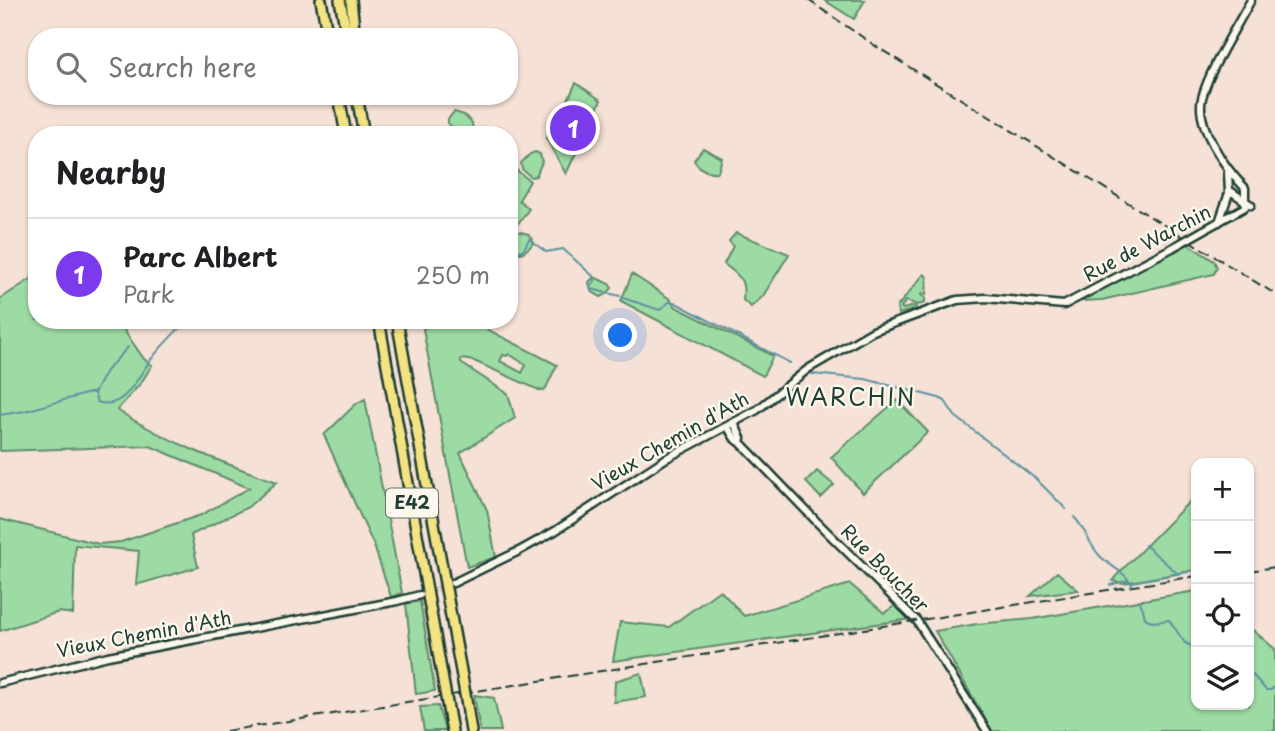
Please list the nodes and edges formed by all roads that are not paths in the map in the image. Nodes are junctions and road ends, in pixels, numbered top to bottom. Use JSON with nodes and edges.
{"nodes":[{"id":1,"x":321,"y":0,"type":"edge"},
{"id":2,"x":340,"y":0,"type":"edge"},
{"id":3,"x":351,"y":0,"type":"edge"},
{"id":4,"x":1251,"y":0,"type":"edge"},
{"id":5,"x":326,"y":28,"type":"edge"},
{"id":6,"x":345,"y":28,"type":"edge"},
{"id":7,"x":354,"y":28,"type":"edge"},
{"id":8,"x":341,"y":105,"type":"edge"},
{"id":9,"x":359,"y":105,"type":"edge"},
{"id":10,"x":344,"y":126,"type":"edge"},
{"id":11,"x":362,"y":126,"type":"edge"},
{"id":12,"x":1228,"y":170,"type":"junction"},
{"id":13,"x":1229,"y":190,"type":"junction"},
{"id":14,"x":1247,"y":205,"type":"junction"},
{"id":15,"x":1219,"y":222,"type":"junction"},
{"id":16,"x":1064,"y":305,"type":"joint"},
{"id":17,"x":381,"y":329,"type":"edge"},
{"id":18,"x":399,"y":329,"type":"edge"},
{"id":19,"x":730,"y":424,"type":"junction"},
{"id":20,"x":453,"y":583,"type":"tunnel mouth"},
{"id":21,"x":419,"y":594,"type":"tunnel mouth"},
{"id":22,"x":0,"y":683,"type":"edge"},
{"id":23,"x":452,"y":731,"type":"edge"},
{"id":24,"x":471,"y":731,"type":"edge"},
{"id":25,"x":986,"y":731,"type":"edge"}],
"edges":[{"from":1,"to":5,"type":"highway"},
{"from":2,"to":6,"type":"highway"},
{"from":3,"to":7,"type":"highway"},
{"from":4,"to":12,"type":"street"},
{"from":8,"to":10,"type":"highway"},
{"from":9,"to":11,"type":"highway"},
{"from":12,"to":13,"type":"street"},
{"from":12,"to":14,"type":"street"},
{"from":13,"to":14,"type":"street"},
{"from":13,"to":15,"type":"street"},
{"from":14,"to":15,"type":"street","name":"Rue de Warchin"},
{"from":15,"to":16,"type":"street","name":"Rue de Warchin","bridge":true},
{"from":16,"to":19,"type":"street","name":"Vieux Chemin d'Ath"},
{"from":17,"to":23,"type":"highway","number":"E42","bridge":true},
{"from":18,"to":24,"type":"highway","number":"E42","bridge":true},
{"from":19,"to":20,"type":"street","name":"Vieux Chemin d'Ath"},
{"from":19,"to":25,"type":"street","name":"Rue Boucher"},
{"from":21,"to":22,"type":"street","name":"Vieux Chemin d'Ath"}]}
